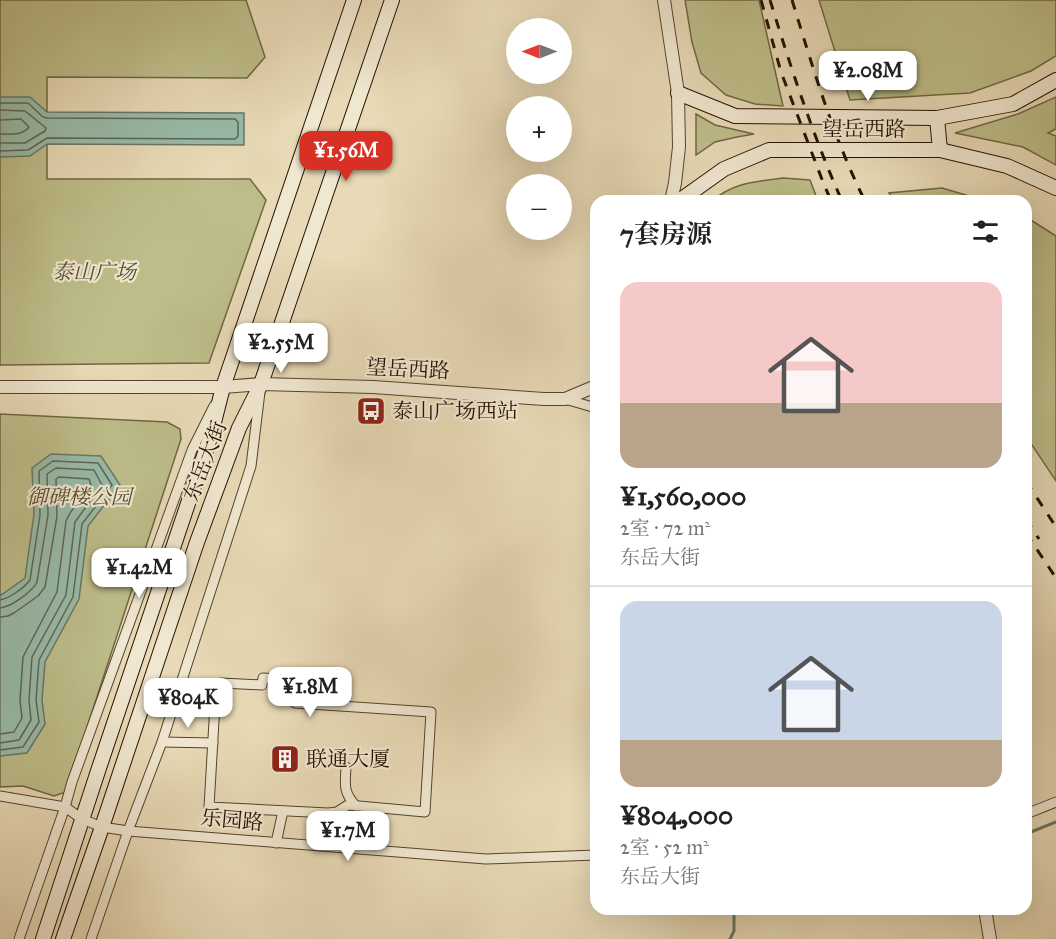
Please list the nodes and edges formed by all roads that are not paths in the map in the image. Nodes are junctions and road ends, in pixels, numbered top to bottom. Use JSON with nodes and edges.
{"nodes":[{"id":1,"x":354,"y":0,"type":"edge"},
{"id":2,"x":392,"y":0,"type":"edge"},
{"id":3,"x":664,"y":0,"type":"edge"},
{"id":4,"x":1056,"y":80,"type":"edge"},
{"id":5,"x":678,"y":93,"type":"junction"},
{"id":6,"x":937,"y":118,"type":"junction"},
{"id":7,"x":940,"y":150,"type":"junction"},
{"id":8,"x":675,"y":183,"type":"junction"},
{"id":9,"x":1056,"y":188,"type":"edge"},
{"id":10,"x":672,"y":195,"type":"edge"},
{"id":11,"x":678,"y":195,"type":"edge"},
{"id":12,"x":688,"y":195,"type":"edge"},
{"id":13,"x":261,"y":384,"type":"junction"},
{"id":14,"x":0,"y":387,"type":"edge"},
{"id":15,"x":223,"y":387,"type":"junction"},
{"id":16,"x":590,"y":389,"type":"edge"},
{"id":17,"x":565,"y":399,"type":"junction"},
{"id":18,"x":590,"y":406,"type":"edge"},
{"id":19,"x":162,"y":742,"type":"junction"},
{"id":20,"x":213,"y":743,"type":"junction"},
{"id":21,"x":346,"y":767,"type":"dead end"},
{"id":22,"x":0,"y":796,"type":"edge"},
{"id":23,"x":1056,"y":802,"type":"edge"},
{"id":24,"x":356,"y":806,"type":"junction"},
{"id":25,"x":65,"y":807,"type":"junction"},
{"id":26,"x":283,"y":811,"type":"junction"},
{"id":27,"x":1032,"y":812,"type":"edge"},
{"id":28,"x":82,"y":819,"type":"junction"},
{"id":29,"x":102,"y":827,"type":"junction"},
{"id":30,"x":128,"y":831,"type":"junction"},
{"id":31,"x":276,"y":843,"type":"junction"},
{"id":32,"x":590,"y":855,"type":"edge"},
{"id":33,"x":986,"y":915,"type":"edge"},
{"id":34,"x":20,"y":939,"type":"edge"},
{"id":35,"x":43,"y":939,"type":"edge"},
{"id":36,"x":63,"y":939,"type":"edge"},
{"id":37,"x":91,"y":939,"type":"edge"},
{"id":38,"x":990,"y":939,"type":"edge"}],
"edges":[{"from":1,"to":15,"type":"main road","name":"东岳大街"},
{"from":2,"to":13,"type":"main road","name":"东岳大街"},
{"from":3,"to":5,"type":"street"},
{"from":4,"to":6,"type":"main road"},
{"from":5,"to":6,"type":"main road"},
{"from":5,"to":8,"type":"street"},
{"from":6,"to":7,"type":"main road"},
{"from":7,"to":9,"type":"main road","name":"望岳西路"},
{"from":7,"to":12,"type":"main road","name":"望岳西路"},
{"from":8,"to":10,"type":"street"},
{"from":8,"to":11,"type":"street"},
{"from":13,"to":15,"type":"street","name":"望岳西路"},
{"from":13,"to":17,"type":"street","name":"望岳西路"},
{"from":13,"to":19,"type":"street"},
{"from":13,"to":29,"type":"main road","name":"东岳大街"},
{"from":14,"to":15,"type":"street","name":"望岳西路"},
{"from":15,"to":25,"type":"street"},
{"from":15,"to":28,"type":"main road","name":"东岳大街"},
{"from":16,"to":17,"type":"street","name":"望岳西路"},
{"from":17,"to":18,"type":"street"},
{"from":19,"to":20,"type":"street"},
{"from":19,"to":30,"type":"street"},
{"from":20,"to":24,"type":"street"},
{"from":20,"to":26,"type":"street"},
{"from":21,"to":24,"type":"street"},
{"from":22,"to":25,"type":"street"},
{"from":23,"to":27,"type":"street"},
{"from":24,"to":26,"type":"street"},
{"from":25,"to":28,"type":"street","name":"乐园路"},
{"from":25,"to":34,"type":"street"},
{"from":26,"to":31,"type":"street"},
{"from":28,"to":29,"type":"street","name":"乐园路"},
{"from":28,"to":35,"type":"main road","name":"东岳大街"},
{"from":29,"to":30,"type":"street","name":"乐园路"},
{"from":29,"to":36,"type":"main road","name":"东岳大街"},
{"from":30,"to":31,"type":"street","name":"乐园路"},
{"from":30,"to":37,"type":"street"},
{"from":31,"to":32,"type":"street","name":"乐园路"},
{"from":33,"to":38,"type":"street"}]}
